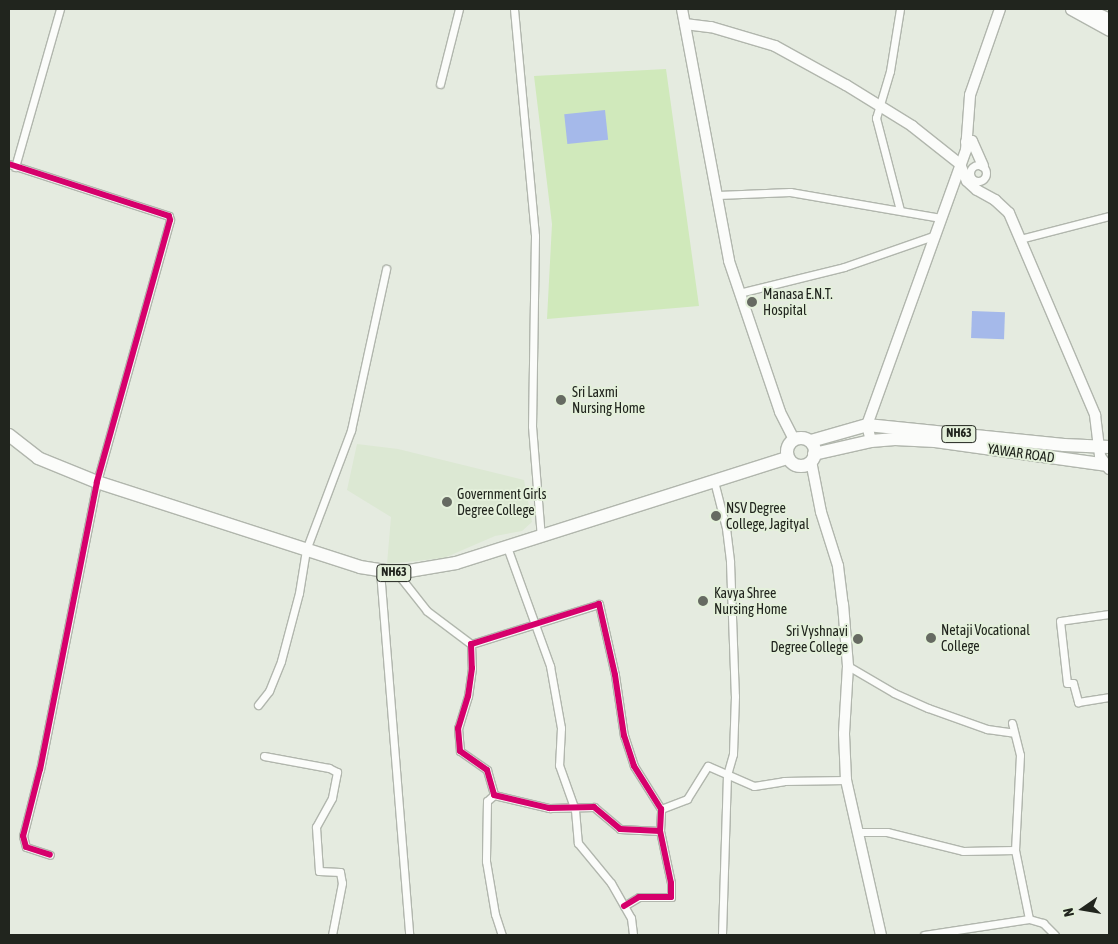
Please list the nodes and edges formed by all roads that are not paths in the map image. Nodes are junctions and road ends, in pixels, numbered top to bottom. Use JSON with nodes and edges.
{"nodes":[{"id":1,"x":60,"y":9,"type":"edge"},
{"id":2,"x":459,"y":9,"type":"edge"},
{"id":3,"x":514,"y":9,"type":"edge"},
{"id":4,"x":682,"y":9,"type":"edge"},
{"id":5,"x":900,"y":9,"type":"edge"},
{"id":6,"x":1000,"y":9,"type":"edge"},
{"id":7,"x":1071,"y":9,"type":"edge"},
{"id":8,"x":1086,"y":9,"type":"edge"},
{"id":9,"x":1109,"y":19,"type":"edge"},
{"id":10,"x":685,"y":24,"type":"junction"},
{"id":11,"x":1109,"y":30,"type":"edge"},
{"id":12,"x":440,"y":84,"type":"dead end"},
{"id":13,"x":878,"y":105,"type":"junction"},
{"id":14,"x":966,"y":142,"type":"junction"},
{"id":15,"x":960,"y":164,"type":"junction"},
{"id":16,"x":12,"y":165,"type":"edge"},
{"id":17,"x":983,"y":166,"type":"junction"},
{"id":18,"x":968,"y":178,"type":"junction"},
{"id":19,"x":718,"y":195,"type":"junction"},
{"id":20,"x":900,"y":210,"type":"junction"},
{"id":21,"x":1109,"y":216,"type":"edge"},
{"id":22,"x":941,"y":218,"type":"junction"},
{"id":23,"x":936,"y":235,"type":"junction"},
{"id":24,"x":1020,"y":239,"type":"junction"},
{"id":25,"x":386,"y":269,"type":"dead end"},
{"id":26,"x":739,"y":293,"type":"junction"},
{"id":27,"x":866,"y":424,"type":"junction"},
{"id":28,"x":9,"y":435,"type":"edge"},
{"id":29,"x":794,"y":440,"type":"junction"},
{"id":30,"x":811,"y":441,"type":"junction"},
{"id":31,"x":871,"y":441,"type":"junction"},
{"id":32,"x":1104,"y":448,"type":"edge"},
{"id":33,"x":788,"y":458,"type":"junction"},
{"id":34,"x":813,"y":458,"type":"junction"},
{"id":35,"x":1108,"y":464,"type":"edge"},
{"id":36,"x":714,"y":481,"type":"junction"},
{"id":37,"x":97,"y":482,"type":"junction"},
{"id":38,"x":541,"y":537,"type":"junction"},
{"id":39,"x":507,"y":548,"type":"junction"},
{"id":40,"x":306,"y":550,"type":"junction"},
{"id":41,"x":380,"y":571,"type":"junction"},
{"id":42,"x":397,"y":573,"type":"junction"},
{"id":43,"x":1109,"y":614,"type":"edge"},
{"id":44,"x":536,"y":623,"type":"junction"},
{"id":45,"x":471,"y":644,"type":"junction"},
{"id":46,"x":848,"y":666,"type":"junction"},
{"id":47,"x":1109,"y":697,"type":"edge"},
{"id":48,"x":258,"y":705,"type":"dead end"},
{"id":49,"x":1012,"y":723,"type":"dead end"},
{"id":50,"x":1014,"y":733,"type":"junction"},
{"id":51,"x":264,"y":756,"type":"dead end"},
{"id":52,"x":727,"y":775,"type":"junction"},
{"id":53,"x":846,"y":780,"type":"junction"},
{"id":54,"x":494,"y":795,"type":"junction"},
{"id":55,"x":575,"y":810,"type":"junction"},
{"id":56,"x":661,"y":810,"type":"junction"},
{"id":57,"x":660,"y":831,"type":"junction"},
{"id":58,"x":858,"y":832,"type":"junction"},
{"id":59,"x":1015,"y":850,"type":"junction"},
{"id":60,"x":50,"y":855,"type":"dead end"},
{"id":61,"x":624,"y":906,"type":"junction"},
{"id":62,"x":1029,"y":919,"type":"junction"},
{"id":63,"x":332,"y":935,"type":"edge"},
{"id":64,"x":409,"y":935,"type":"edge"},
{"id":65,"x":502,"y":935,"type":"edge"},
{"id":66,"x":633,"y":935,"type":"edge"},
{"id":67,"x":722,"y":935,"type":"edge"},
{"id":68,"x":881,"y":935,"type":"edge"},
{"id":69,"x":924,"y":935,"type":"edge"},
{"id":70,"x":1056,"y":935,"type":"edge"}],
"edges":[{"from":1,"to":16,"type":"street"},
{"from":2,"to":12,"type":"street"},
{"from":3,"to":38,"type":"street"},
{"from":4,"to":10,"type":"street"},
{"from":5,"to":13,"type":"street"},
{"from":6,"to":14,"type":"street"},
{"from":7,"to":11,"type":"main road"},
{"from":8,"to":9,"type":"main road"},
{"from":10,"to":13,"type":"street"},
{"from":10,"to":19,"type":"street"},
{"from":13,"to":15,"type":"street"},
{"from":13,"to":20,"type":"street"},
{"from":14,"to":15,"type":"street"},
{"from":14,"to":17,"type":"street"},
{"from":15,"to":18,"type":"street"},
{"from":15,"to":22,"type":"street"},
{"from":16,"to":37,"type":"street"},
{"from":17,"to":18,"type":"street"},
{"from":17,"to":18,"type":"street"},
{"from":18,"to":24,"type":"street"},
{"from":19,"to":20,"type":"street"},
{"from":19,"to":26,"type":"street"},
{"from":20,"to":22,"type":"street"},
{"from":21,"to":24,"type":"street"},
{"from":22,"to":23,"type":"street"},
{"from":23,"to":26,"type":"street"},
{"from":23,"to":27,"type":"street"},
{"from":24,"to":32,"type":"street"},
{"from":25,"to":40,"type":"street"},
{"from":26,"to":29,"type":"street"},
{"from":27,"to":30,"type":"highway","number":"NH63"},
{"from":27,"to":31,"type":"street"},
{"from":27,"to":32,"type":"highway","number":"NH63"},
{"from":28,"to":37,"type":"highway","number":"NH63"},
{"from":29,"to":30,"type":"highway","number":"NH63"},
{"from":29,"to":33,"type":"highway"},
{"from":30,"to":34,"type":"highway"},
{"from":31,"to":34,"type":"highway","name":"YAWAR ROAD","number":"NH63"},
{"from":31,"to":35,"type":"highway","name":"YAWAR ROAD","number":"NH63"},
{"from":32,"to":35,"type":"street"},
{"from":33,"to":34,"type":"highway","number":"NH63"},
{"from":33,"to":36,"type":"highway","number":"NH63"},
{"from":34,"to":46,"type":"street"},
{"from":36,"to":38,"type":"highway","number":"NH63"},
{"from":36,"to":52,"type":"street"},
{"from":37,"to":40,"type":"highway","number":"NH63"},
{"from":37,"to":60,"type":"street"},
{"from":38,"to":39,"type":"highway","number":"NH63"},
{"from":39,"to":42,"type":"highway","number":"NH63"},
{"from":39,"to":44,"type":"street"},
{"from":40,"to":41,"type":"highway","number":"NH63"},
{"from":40,"to":48,"type":"street"},
{"from":41,"to":42,"type":"highway","number":"NH63"},
{"from":41,"to":64,"type":"street"},
{"from":42,"to":45,"type":"street"},
{"from":43,"to":47,"type":"street"},
{"from":44,"to":45,"type":"street"},
{"from":44,"to":55,"type":"street"},
{"from":44,"to":56,"type":"street"},
{"from":45,"to":54,"type":"street"},
{"from":46,"to":50,"type":"street"},
{"from":46,"to":53,"type":"street"},
{"from":49,"to":50,"type":"street"},
{"from":50,"to":59,"type":"street"},
{"from":51,"to":63,"type":"street"},
{"from":52,"to":53,"type":"street"},
{"from":52,"to":56,"type":"street"},
{"from":52,"to":67,"type":"street"},
{"from":53,"to":58,"type":"street"},
{"from":54,"to":55,"type":"street"},
{"from":54,"to":65,"type":"street"},
{"from":55,"to":57,"type":"street"},
{"from":55,"to":61,"type":"street"},
{"from":56,"to":57,"type":"street"},
{"from":57,"to":61,"type":"street"},
{"from":58,"to":59,"type":"street"},
{"from":58,"to":68,"type":"street"},
{"from":59,"to":62,"type":"street"},
{"from":61,"to":66,"type":"street"},
{"from":62,"to":69,"type":"street"},
{"from":62,"to":70,"type":"street"}]}
